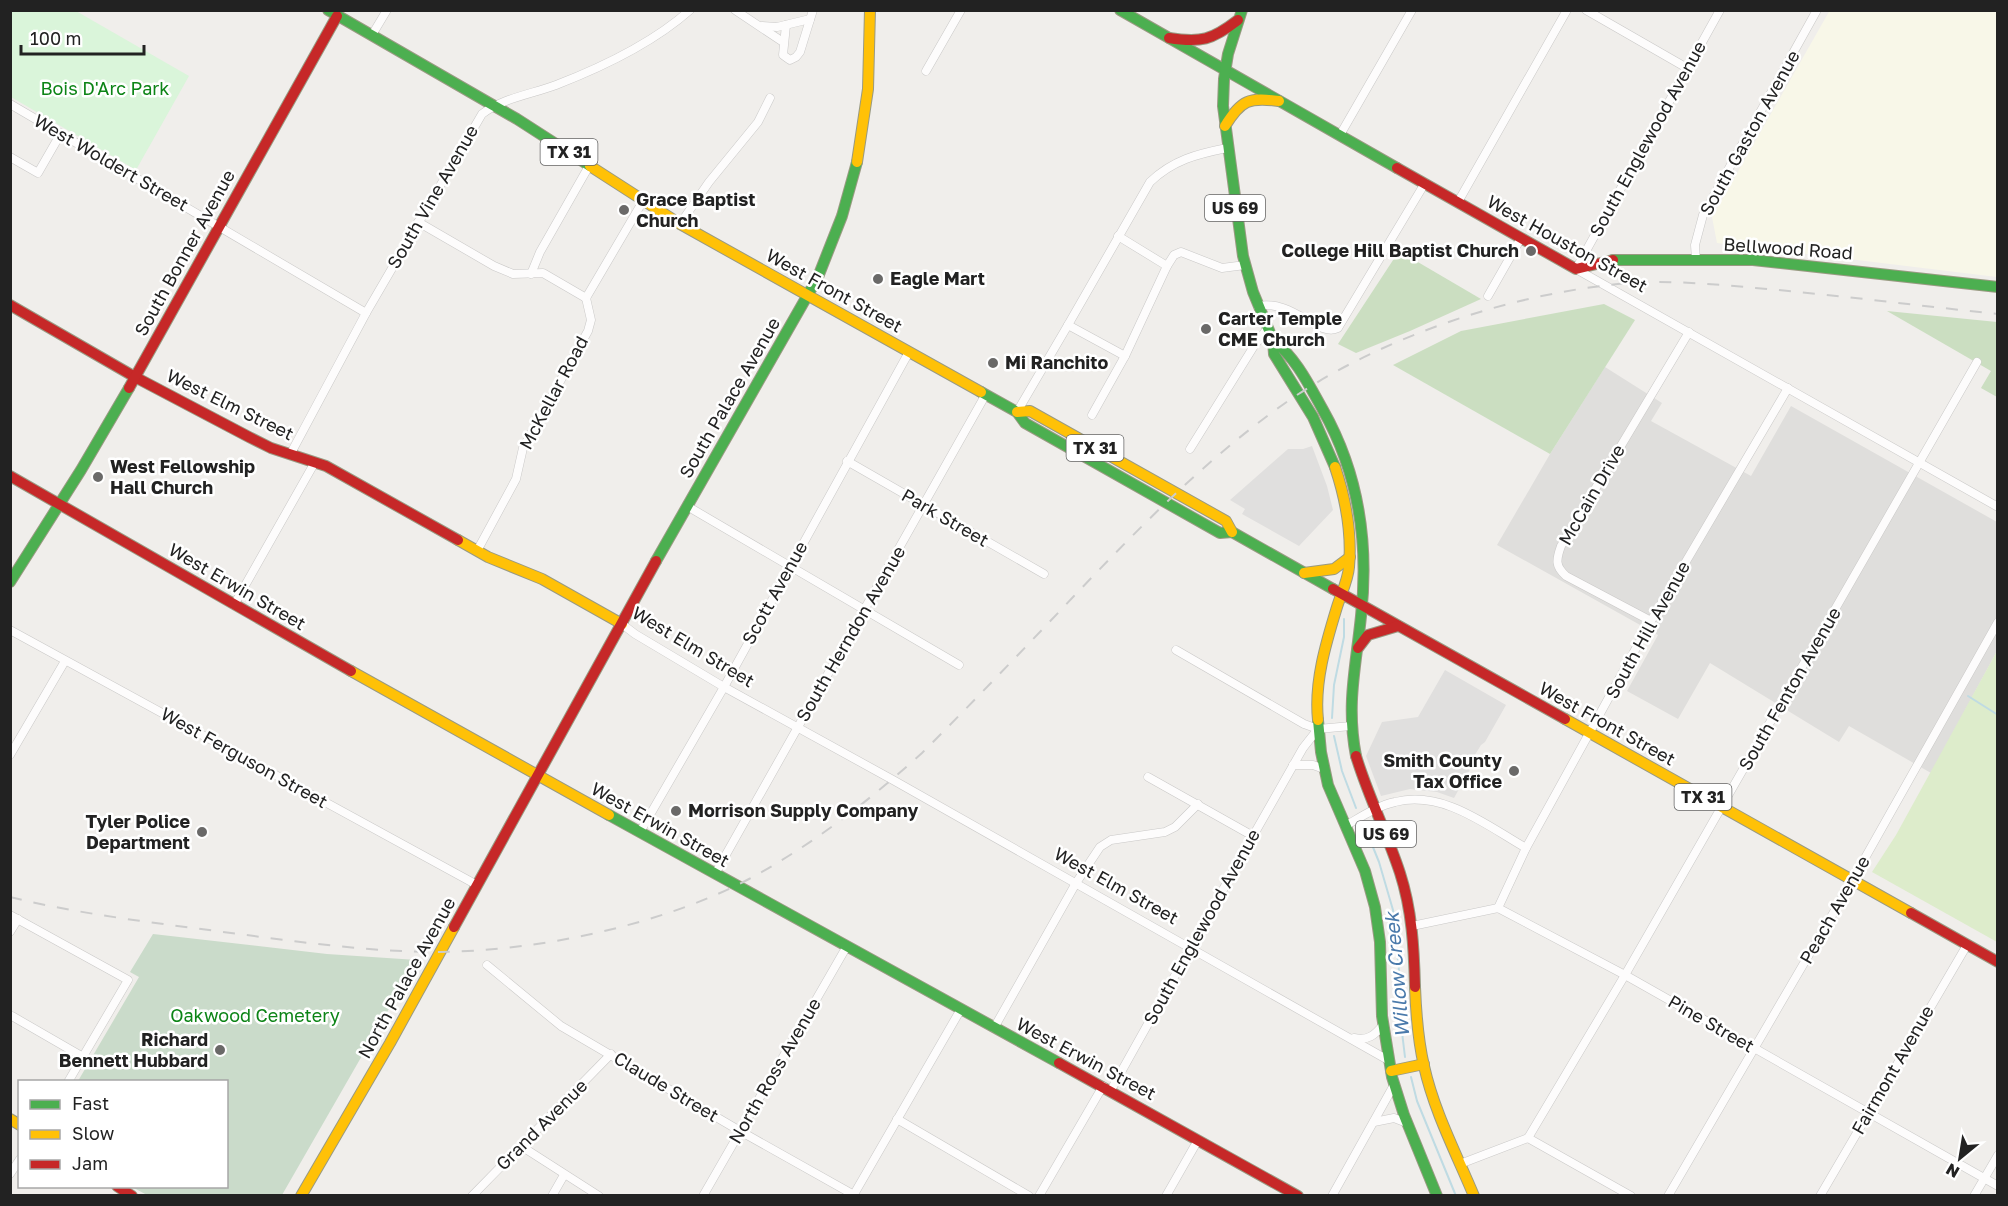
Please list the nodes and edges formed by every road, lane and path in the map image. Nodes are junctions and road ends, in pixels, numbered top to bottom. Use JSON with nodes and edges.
{"nodes":[{"id":1,"x":387,"y":10,"type":"edge"},
{"id":2,"x":690,"y":10,"type":"edge"},
{"id":3,"x":735,"y":10,"type":"edge"},
{"id":4,"x":813,"y":10,"type":"edge"},
{"id":5,"x":870,"y":10,"type":"edge"},
{"id":6,"x":961,"y":10,"type":"edge"},
{"id":7,"x":1120,"y":10,"type":"edge"},
{"id":8,"x":1412,"y":10,"type":"edge"},
{"id":9,"x":1567,"y":10,"type":"edge"},
{"id":10,"x":1586,"y":10,"type":"edge"},
{"id":11,"x":1720,"y":10,"type":"edge"},
{"id":12,"x":1817,"y":10,"type":"edge"},
{"id":13,"x":332,"y":13,"type":"edge"},
{"id":14,"x":1240,"y":15,"type":"edge"},
{"id":15,"x":810,"y":19,"type":"junction"},
{"id":16,"x":756,"y":24,"type":"junction"},
{"id":17,"x":786,"y":25,"type":"junction"},
{"id":18,"x":372,"y":35,"type":"junction"},
{"id":19,"x":1169,"y":38,"type":"junction"},
{"id":20,"x":783,"y":42,"type":"junction"},
{"id":21,"x":1687,"y":68,"type":"junction"},
{"id":22,"x":1226,"y":70,"type":"junction"},
{"id":23,"x":926,"y":71,"type":"dead end"},
{"id":24,"x":770,"y":98,"type":"dead end"},
{"id":25,"x":1279,"y":101,"type":"junction"},
{"id":26,"x":10,"y":104,"type":"edge"},
{"id":27,"x":495,"y":106,"type":"junction"},
{"id":28,"x":1225,"y":126,"type":"junction"},
{"id":29,"x":61,"y":134,"type":"junction"},
{"id":30,"x":1340,"y":135,"type":"junction"},
{"id":31,"x":1227,"y":148,"type":"junction"},
{"id":32,"x":10,"y":157,"type":"edge"},
{"id":33,"x":589,"y":166,"type":"junction"},
{"id":34,"x":1425,"y":183,"type":"junction"},
{"id":35,"x":643,"y":201,"type":"junction"},
{"id":36,"x":1458,"y":202,"type":"junction"},
{"id":37,"x":418,"y":222,"type":"junction"},
{"id":38,"x":680,"y":224,"type":"junction"},
{"id":39,"x":219,"y":226,"type":"junction"},
{"id":40,"x":1118,"y":236,"type":"junction"},
{"id":41,"x":1521,"y":238,"type":"junction"},
{"id":42,"x":1696,"y":260,"type":"junction"},
{"id":43,"x":1245,"y":265,"type":"junction"},
{"id":44,"x":1167,"y":266,"type":"junction"},
{"id":45,"x":1576,"y":269,"type":"junction"},
{"id":46,"x":531,"y":274,"type":"junction"},
{"id":47,"x":1998,"y":287,"type":"edge"},
{"id":48,"x":808,"y":296,"type":"junction"},
{"id":49,"x":1488,"y":296,"type":"dead end"},
{"id":50,"x":586,"y":298,"type":"junction"},
{"id":51,"x":10,"y":305,"type":"edge"},
{"id":52,"x":1258,"y":306,"type":"junction"},
{"id":53,"x":366,"y":313,"type":"junction"},
{"id":54,"x":1068,"y":325,"type":"junction"},
{"id":55,"x":1268,"y":329,"type":"junction"},
{"id":56,"x":1689,"y":332,"type":"junction"},
{"id":57,"x":1273,"y":340,"type":"junction"},
{"id":58,"x":909,"y":352,"type":"junction"},
{"id":59,"x":1125,"y":356,"type":"junction"},
{"id":60,"x":1977,"y":362,"type":"dead end"},
{"id":61,"x":135,"y":377,"type":"junction"},
{"id":62,"x":1788,"y":388,"type":"junction"},
{"id":63,"x":986,"y":394,"type":"junction"},
{"id":64,"x":1017,"y":412,"type":"junction"},
{"id":65,"x":1092,"y":415,"type":"dead end"},
{"id":66,"x":1190,"y":450,"type":"dead end"},
{"id":67,"x":291,"y":453,"type":"junction"},
{"id":68,"x":847,"y":461,"type":"junction"},
{"id":69,"x":315,"y":462,"type":"junction"},
{"id":70,"x":1920,"y":462,"type":"junction"},
{"id":71,"x":10,"y":476,"type":"edge"},
{"id":72,"x":60,"y":504,"type":"junction"},
{"id":73,"x":687,"y":506,"type":"junction"},
{"id":74,"x":923,"y":506,"type":"junction"},
{"id":75,"x":1998,"y":507,"type":"edge"},
{"id":76,"x":477,"y":551,"type":"junction"},
{"id":77,"x":1350,"y":557,"type":"junction"},
{"id":78,"x":790,"y":566,"type":"junction"},
{"id":79,"x":1304,"y":573,"type":"junction"},
{"id":80,"x":1044,"y":574,"type":"dead end"},
{"id":81,"x":10,"y":582,"type":"edge"},
{"id":82,"x":1342,"y":595,"type":"junction"},
{"id":83,"x":234,"y":605,"type":"junction"},
{"id":84,"x":1363,"y":607,"type":"junction"},
{"id":85,"x":866,"y":609,"type":"junction"},
{"id":86,"x":1651,"y":621,"type":"junction"},
{"id":87,"x":1998,"y":622,"type":"edge"},
{"id":88,"x":622,"y":624,"type":"junction"},
{"id":89,"x":1398,"y":626,"type":"junction"},
{"id":90,"x":10,"y":630,"type":"edge"},
{"id":91,"x":1357,"y":649,"type":"junction"},
{"id":92,"x":1176,"y":650,"type":"dead end"},
{"id":93,"x":65,"y":661,"type":"junction"},
{"id":94,"x":958,"y":664,"type":"dead end"},
{"id":95,"x":724,"y":687,"type":"junction"},
{"id":96,"x":1351,"y":726,"type":"junction"},
{"id":97,"x":798,"y":727,"type":"junction"},
{"id":98,"x":1318,"y":729,"type":"junction"},
{"id":99,"x":1591,"y":734,"type":"junction"},
{"id":100,"x":10,"y":756,"type":"edge"},
{"id":101,"x":1293,"y":765,"type":"junction"},
{"id":102,"x":1324,"y":769,"type":"junction"},
{"id":103,"x":538,"y":776,"type":"junction"},
{"id":104,"x":1148,"y":777,"type":"dead end"},
{"id":105,"x":1198,"y":804,"type":"junction"},
{"id":106,"x":1722,"y":807,"type":"junction"},
{"id":107,"x":1375,"y":809,"type":"junction"},
{"id":108,"x":1345,"y":826,"type":"junction"},
{"id":109,"x":640,"y":832,"type":"junction"},
{"id":110,"x":1253,"y":836,"type":"junction"},
{"id":111,"x":1526,"y":848,"type":"junction"},
{"id":112,"x":715,"y":874,"type":"junction"},
{"id":113,"x":1852,"y":881,"type":"junction"},
{"id":114,"x":1077,"y":883,"type":"junction"},
{"id":115,"x":477,"y":885,"type":"junction"},
{"id":116,"x":1498,"y":908,"type":"junction"},
{"id":117,"x":14,"y":917,"type":"edge"},
{"id":118,"x":1413,"y":926,"type":"junction"},
{"id":119,"x":10,"y":932,"type":"edge"},
{"id":120,"x":1967,"y":945,"type":"junction"},
{"id":121,"x":847,"y":946,"type":"junction"},
{"id":122,"x":1191,"y":947,"type":"junction"},
{"id":123,"x":1998,"y":962,"type":"edge"},
{"id":124,"x":487,"y":965,"type":"dead end"},
{"id":125,"x":1625,"y":975,"type":"junction"},
{"id":126,"x":961,"y":1009,"type":"junction"},
{"id":127,"x":12,"y":1016,"type":"dead end"},
{"id":128,"x":1383,"y":1025,"type":"junction"},
{"id":129,"x":994,"y":1028,"type":"junction"},
{"id":130,"x":1350,"y":1038,"type":"junction"},
{"id":131,"x":1755,"y":1048,"type":"junction"},
{"id":132,"x":611,"y":1054,"type":"junction"},
{"id":133,"x":82,"y":1057,"type":"junction"},
{"id":134,"x":1424,"y":1064,"type":"junction"},
{"id":135,"x":1390,"y":1066,"type":"junction"},
{"id":136,"x":69,"y":1080,"type":"edge"},
{"id":137,"x":1394,"y":1085,"type":"junction"},
{"id":138,"x":1107,"y":1088,"type":"junction"},
{"id":139,"x":1868,"y":1113,"type":"junction"},
{"id":140,"x":897,"y":1119,"type":"junction"},
{"id":141,"x":1374,"y":1122,"type":"junction"},
{"id":142,"x":1407,"y":1123,"type":"junction"},
{"id":143,"x":740,"y":1131,"type":"junction"},
{"id":144,"x":1528,"y":1138,"type":"junction"},
{"id":145,"x":1198,"y":1140,"type":"junction"},
{"id":146,"x":521,"y":1146,"type":"junction"},
{"id":147,"x":1998,"y":1155,"type":"edge"},
{"id":148,"x":1461,"y":1164,"type":"junction"},
{"id":149,"x":564,"y":1175,"type":"junction"},
{"id":150,"x":1984,"y":1178,"type":"junction"},
{"id":151,"x":1998,"y":1186,"type":"edge"},
{"id":152,"x":853,"y":1195,"type":"edge"},
{"id":153,"x":301,"y":1196,"type":"edge"},
{"id":154,"x":471,"y":1196,"type":"edge"},
{"id":155,"x":552,"y":1196,"type":"edge"},
{"id":156,"x":599,"y":1196,"type":"edge"},
{"id":157,"x":703,"y":1196,"type":"edge"},
{"id":158,"x":1029,"y":1196,"type":"edge"},
{"id":159,"x":1039,"y":1196,"type":"edge"},
{"id":160,"x":1166,"y":1196,"type":"edge"},
{"id":161,"x":1298,"y":1196,"type":"edge"},
{"id":162,"x":1332,"y":1196,"type":"edge"},
{"id":163,"x":1437,"y":1196,"type":"edge"},
{"id":164,"x":1474,"y":1196,"type":"edge"},
{"id":165,"x":1632,"y":1196,"type":"edge"},
{"id":166,"x":1668,"y":1196,"type":"edge"},
{"id":167,"x":1820,"y":1196,"type":"edge"},
{"id":168,"x":1974,"y":1196,"type":"edge"}],
"edges":[{"from":1,"to":18,"type":"street"},
{"from":2,"to":27,"type":"street","name":"South Vine Avenue"},
{"from":3,"to":16,"type":"street"},
{"from":4,"to":15,"type":"street"},
{"from":5,"to":48,"type":"main road","name":"South Palace Avenue"},
{"from":6,"to":23,"type":"street"},
{"from":7,"to":19,"type":"main road","name":"West Houston Street"},
{"from":8,"to":30,"type":"street"},
{"from":9,"to":36,"type":"street"},
{"from":10,"to":21,"type":"street"},
{"from":11,"to":21,"type":"street","name":"South Englewood Avenue"},
{"from":12,"to":42,"type":"street","name":"South Gaston Avenue"},
{"from":13,"to":18,"type":"main road","name":"West Front Street","number":"TX 31"},
{"from":13,"to":39,"type":"main road","name":"South Bonner Avenue"},
{"from":14,"to":19,"type":"main road"},
{"from":14,"to":22,"type":"main road","number":"US 69"},
{"from":15,"to":17,"type":"street"},
{"from":15,"to":20,"type":"street"},
{"from":16,"to":17,"type":"street"},
{"from":16,"to":20,"type":"street"},
{"from":17,"to":20,"type":"street"},
{"from":18,"to":27,"type":"main road","name":"West Front Street","number":"TX 31"},
{"from":19,"to":22,"type":"main road","name":"West Houston Street"},
{"from":21,"to":45,"type":"street","name":"South Englewood Avenue"},
{"from":22,"to":25,"type":"main road","name":"West Houston Street"},
{"from":22,"to":28,"type":"main road","number":"US 69"},
{"from":24,"to":38,"type":"street"},
{"from":25,"to":28,"type":"main road"},
{"from":25,"to":30,"type":"main road","name":"West Houston Street"},
{"from":26,"to":29,"type":"street","name":"West Woldert Street"},
{"from":27,"to":33,"type":"main road","name":"West Front Street","number":"TX 31"},
{"from":27,"to":37,"type":"street","name":"South Vine Avenue"},
{"from":28,"to":31,"type":"main road","number":"US 69"},
{"from":29,"to":32,"type":"street"},
{"from":29,"to":39,"type":"street","name":"West Woldert Street"},
{"from":30,"to":34,"type":"main road","name":"West Houston Street"},
{"from":31,"to":40,"type":"street"},
{"from":31,"to":43,"type":"main road","number":"US 69"},
{"from":33,"to":35,"type":"main road","name":"West Front Street","number":"TX 31"},
{"from":33,"to":46,"type":"street"},
{"from":34,"to":36,"type":"main road","name":"West Houston Street"},
{"from":34,"to":52,"type":"street"},
{"from":35,"to":38,"type":"main road","name":"West Front Street","number":"TX 31"},
{"from":35,"to":50,"type":"street"},
{"from":36,"to":41,"type":"main road","name":"West Houston Street"},
{"from":37,"to":46,"type":"street"},
{"from":37,"to":53,"type":"street","name":"South Vine Avenue"},
{"from":38,"to":48,"type":"main road","name":"West Front Street","number":"TX 31"},
{"from":39,"to":53,"type":"street","name":"West Woldert Street"},
{"from":39,"to":61,"type":"main road","name":"South Bonner Avenue"},
{"from":40,"to":44,"type":"street"},
{"from":40,"to":54,"type":"street"},
{"from":41,"to":45,"type":"main road","name":"West Houston Street"},
{"from":41,"to":49,"type":"street"},
{"from":42,"to":45,"type":"main road","name":"Bellwood Road"},
{"from":42,"to":47,"type":"main road","name":"Bellwood Road"},
{"from":43,"to":44,"type":"street"},
{"from":43,"to":52,"type":"main road","number":"US 69"},
{"from":44,"to":59,"type":"street"},
{"from":45,"to":56,"type":"street","name":"West Houston Street"},
{"from":46,"to":50,"type":"street"},
{"from":48,"to":58,"type":"main road","name":"West Front Street","number":"TX 31"},
{"from":48,"to":73,"type":"main road","name":"South Palace Avenue"},
{"from":50,"to":76,"type":"street","name":"McKellar Road"},
{"from":51,"to":61,"type":"main road","name":"West Elm Street"},
{"from":52,"to":55,"type":"main road","number":"US 69"},
{"from":53,"to":67,"type":"street","name":"South Vine Avenue"},
{"from":54,"to":59,"type":"street"},
{"from":54,"to":64,"type":"street"},
{"from":55,"to":57,"type":"main road","number":"US 69"},
{"from":55,"to":66,"type":"street"},
{"from":56,"to":62,"type":"street","name":"West Houston Street"},
{"from":56,"to":86,"type":"street","name":"McCain Drive"},
{"from":57,"to":77,"type":"main road","number":"US 69"},
{"from":57,"to":84,"type":"main road","number":"US 69"},
{"from":58,"to":63,"type":"main road","name":"West Front Street","number":"TX 31"},
{"from":58,"to":68,"type":"street","name":"Scott Avenue"},
{"from":59,"to":65,"type":"street"},
{"from":60,"to":70,"type":"street","name":"South Fenton Avenue"},
{"from":61,"to":67,"type":"main road","name":"West Elm Street"},
{"from":61,"to":72,"type":"main road","name":"South Bonner Avenue"},
{"from":62,"to":70,"type":"street","name":"West Houston Street"},
{"from":62,"to":86,"type":"street","name":"South Hill Avenue"},
{"from":63,"to":64,"type":"main road","name":"West Front Street","number":"TX 31"},
{"from":63,"to":74,"type":"street","name":"South Herndon Avenue"},
{"from":64,"to":79,"type":"main road","name":"West Front Street","number":"TX 31"},
{"from":67,"to":69,"type":"main road","name":"West Elm Street"},
{"from":68,"to":74,"type":"street","name":"Park Street"},
{"from":68,"to":78,"type":"street","name":"Scott Avenue"},
{"from":69,"to":76,"type":"main road","name":"West Elm Street"},
{"from":69,"to":83,"type":"street"},
{"from":70,"to":75,"type":"street","name":"West Houston Street"},
{"from":70,"to":106,"type":"street","name":"South Fenton Avenue"},
{"from":71,"to":72,"type":"main road","name":"West Erwin Street"},
{"from":72,"to":81,"type":"main road","name":"South Bonner Avenue"},
{"from":72,"to":83,"type":"main road","name":"West Erwin Street"},
{"from":73,"to":78,"type":"street"},
{"from":73,"to":88,"type":"main road","name":"South Palace Avenue"},
{"from":74,"to":80,"type":"street","name":"Park Street"},
{"from":74,"to":85,"type":"street","name":"South Herndon Avenue"},
{"from":76,"to":88,"type":"main road","name":"West Elm Street"},
{"from":77,"to":79,"type":"main road"},
{"from":77,"to":82,"type":"main road","number":"US 69"},
{"from":78,"to":85,"type":"street"},
{"from":78,"to":95,"type":"street","name":"Scott Avenue"},
{"from":79,"to":82,"type":"main road","name":"West Front Street","number":"TX 31"},
{"from":82,"to":84,"type":"main road","name":"West Front Street","number":"TX 31"},
{"from":82,"to":98,"type":"main road","number":"US 69"},
{"from":83,"to":103,"type":"main road","name":"West Erwin Street"},
{"from":84,"to":89,"type":"main road","name":"West Front Street","number":"TX 31"},
{"from":84,"to":91,"type":"main road","number":"US 69"},
{"from":85,"to":94,"type":"street"},
{"from":85,"to":97,"type":"street","name":"South Herndon Avenue"},
{"from":86,"to":99,"type":"street","name":"South Hill Avenue"},
{"from":87,"to":113,"type":"street","name":"Peach Avenue"},
{"from":88,"to":95,"type":"street","name":"West Elm Street"},
{"from":88,"to":103,"type":"main road","name":"South Palace Avenue"},
{"from":89,"to":91,"type":"main road"},
{"from":89,"to":99,"type":"main road","name":"West Front Street","number":"TX 31"},
{"from":90,"to":93,"type":"street","name":"West Ferguson Street"},
{"from":91,"to":96,"type":"main road","number":"US 69"},
{"from":92,"to":98,"type":"street"},
{"from":93,"to":100,"type":"street"},
{"from":93,"to":115,"type":"street","name":"West Ferguson Street"},
{"from":95,"to":97,"type":"street","name":"West Elm Street"},
{"from":95,"to":109,"type":"street","name":"Scott Avenue"},
{"from":96,"to":98,"type":"street"},
{"from":96,"to":107,"type":"main road","number":"US 69"},
{"from":97,"to":112,"type":"street","name":"South Herndon Avenue"},
{"from":97,"to":114,"type":"street","name":"West Elm Street"},
{"from":98,"to":101,"type":"street","name":"South Englewood Avenue"},
{"from":98,"to":102,"type":"main road","number":"US 69"},
{"from":99,"to":106,"type":"main road","name":"West Front Street","number":"TX 31"},
{"from":99,"to":111,"type":"street","name":"South Hill Avenue"},
{"from":101,"to":102,"type":"street"},
{"from":101,"to":110,"type":"street","name":"South Englewood Avenue"},
{"from":102,"to":108,"type":"main road","number":"US 69"},
{"from":103,"to":109,"type":"main road","name":"West Erwin Street"},
{"from":103,"to":115,"type":"main road","name":"North Palace Avenue"},
{"from":104,"to":105,"type":"street"},
{"from":105,"to":110,"type":"street"},
{"from":105,"to":114,"type":"street"},
{"from":106,"to":113,"type":"main road","name":"West Front Street","number":"TX 31"},
{"from":106,"to":125,"type":"street","name":"South Fenton Avenue"},
{"from":107,"to":108,"type":"street"},
{"from":107,"to":111,"type":"street"},
{"from":107,"to":118,"type":"main road","number":"US 69"},
{"from":108,"to":128,"type":"main road","number":"US 69"},
{"from":109,"to":112,"type":"main road","name":"West Erwin Street"},
{"from":110,"to":122,"type":"street","name":"South Englewood Avenue"},
{"from":111,"to":116,"type":"street","name":"South Hill Avenue"},
{"from":112,"to":121,"type":"main road","name":"West Erwin Street"},
{"from":113,"to":120,"type":"main road","name":"West Front Street","number":"TX 31"},
{"from":113,"to":131,"type":"street","name":"Peach Avenue"},
{"from":114,"to":122,"type":"street","name":"West Elm Street"},
{"from":114,"to":129,"type":"street"},
{"from":115,"to":153,"type":"main road","name":"North Palace Avenue"},
{"from":116,"to":118,"type":"street"},
{"from":116,"to":125,"type":"street","name":"Pine Street"},
{"from":117,"to":119,"type":"street"},
{"from":117,"to":133,"type":"street"},
{"from":118,"to":134,"type":"main road","number":"US 69"},
{"from":120,"to":123,"type":"main road","name":"West Front Street","number":"TX 31"},
{"from":120,"to":139,"type":"street","name":"Fairmont Avenue"},
{"from":121,"to":126,"type":"main road","name":"West Erwin Street"},
{"from":121,"to":143,"type":"street","name":"North Ross Avenue"},
{"from":122,"to":130,"type":"street","name":"West Elm Street"},
{"from":122,"to":138,"type":"street","name":"South Englewood Avenue"},
{"from":124,"to":132,"type":"street","name":"Claude Street"},
{"from":125,"to":131,"type":"street","name":"Pine Street"},
{"from":125,"to":144,"type":"street","name":"South Fenton Avenue"},
{"from":126,"to":129,"type":"main road","name":"West Erwin Street"},
{"from":126,"to":140,"type":"street"},
{"from":127,"to":133,"type":"street"},
{"from":128,"to":130,"type":"street"},
{"from":128,"to":135,"type":"main road","number":"US 69"},
{"from":129,"to":138,"type":"main road","name":"West Erwin Street"},
{"from":130,"to":135,"type":"street","name":"West Elm Street"},
{"from":131,"to":139,"type":"street","name":"Pine Street"},
{"from":131,"to":166,"type":"street","name":"Peach Avenue"},
{"from":132,"to":143,"type":"street","name":"Claude Street"},
{"from":132,"to":146,"type":"street","name":"Grand Avenue"},
{"from":133,"to":136,"type":"street"},
{"from":134,"to":135,"type":"main road"},
{"from":134,"to":148,"type":"main road","number":"US 69"},
{"from":135,"to":137,"type":"main road","number":"US 69"},
{"from":137,"to":141,"type":"street"},
{"from":137,"to":142,"type":"main road","number":"US 69"},
{"from":138,"to":145,"type":"main road","name":"West Erwin Street"},
{"from":138,"to":159,"type":"street","name":"South Englewood Avenue"},
{"from":139,"to":150,"type":"street","name":"Pine Street"},
{"from":139,"to":167,"type":"street","name":"Fairmont Avenue"},
{"from":140,"to":152,"type":"street"},
{"from":140,"to":158,"type":"street"},
{"from":141,"to":142,"type":"street"},
{"from":141,"to":162,"type":"street"},
{"from":142,"to":163,"type":"main road","number":"US 69"},
{"from":143,"to":152,"type":"street","name":"Claude Street"},
{"from":143,"to":157,"type":"street","name":"North Ross Avenue"},
{"from":144,"to":148,"type":"street"},
{"from":144,"to":165,"type":"street"},
{"from":145,"to":160,"type":"street"},
{"from":145,"to":161,"type":"main road","name":"West Erwin Street"},
{"from":146,"to":149,"type":"street"},
{"from":146,"to":154,"type":"street","name":"Grand Avenue"},
{"from":147,"to":150,"type":"street"},
{"from":148,"to":164,"type":"main road","number":"US 69"},
{"from":149,"to":155,"type":"street"},
{"from":149,"to":156,"type":"street"},
{"from":150,"to":151,"type":"street","name":"Pine Street"},
{"from":150,"to":168,"type":"street"}]}
